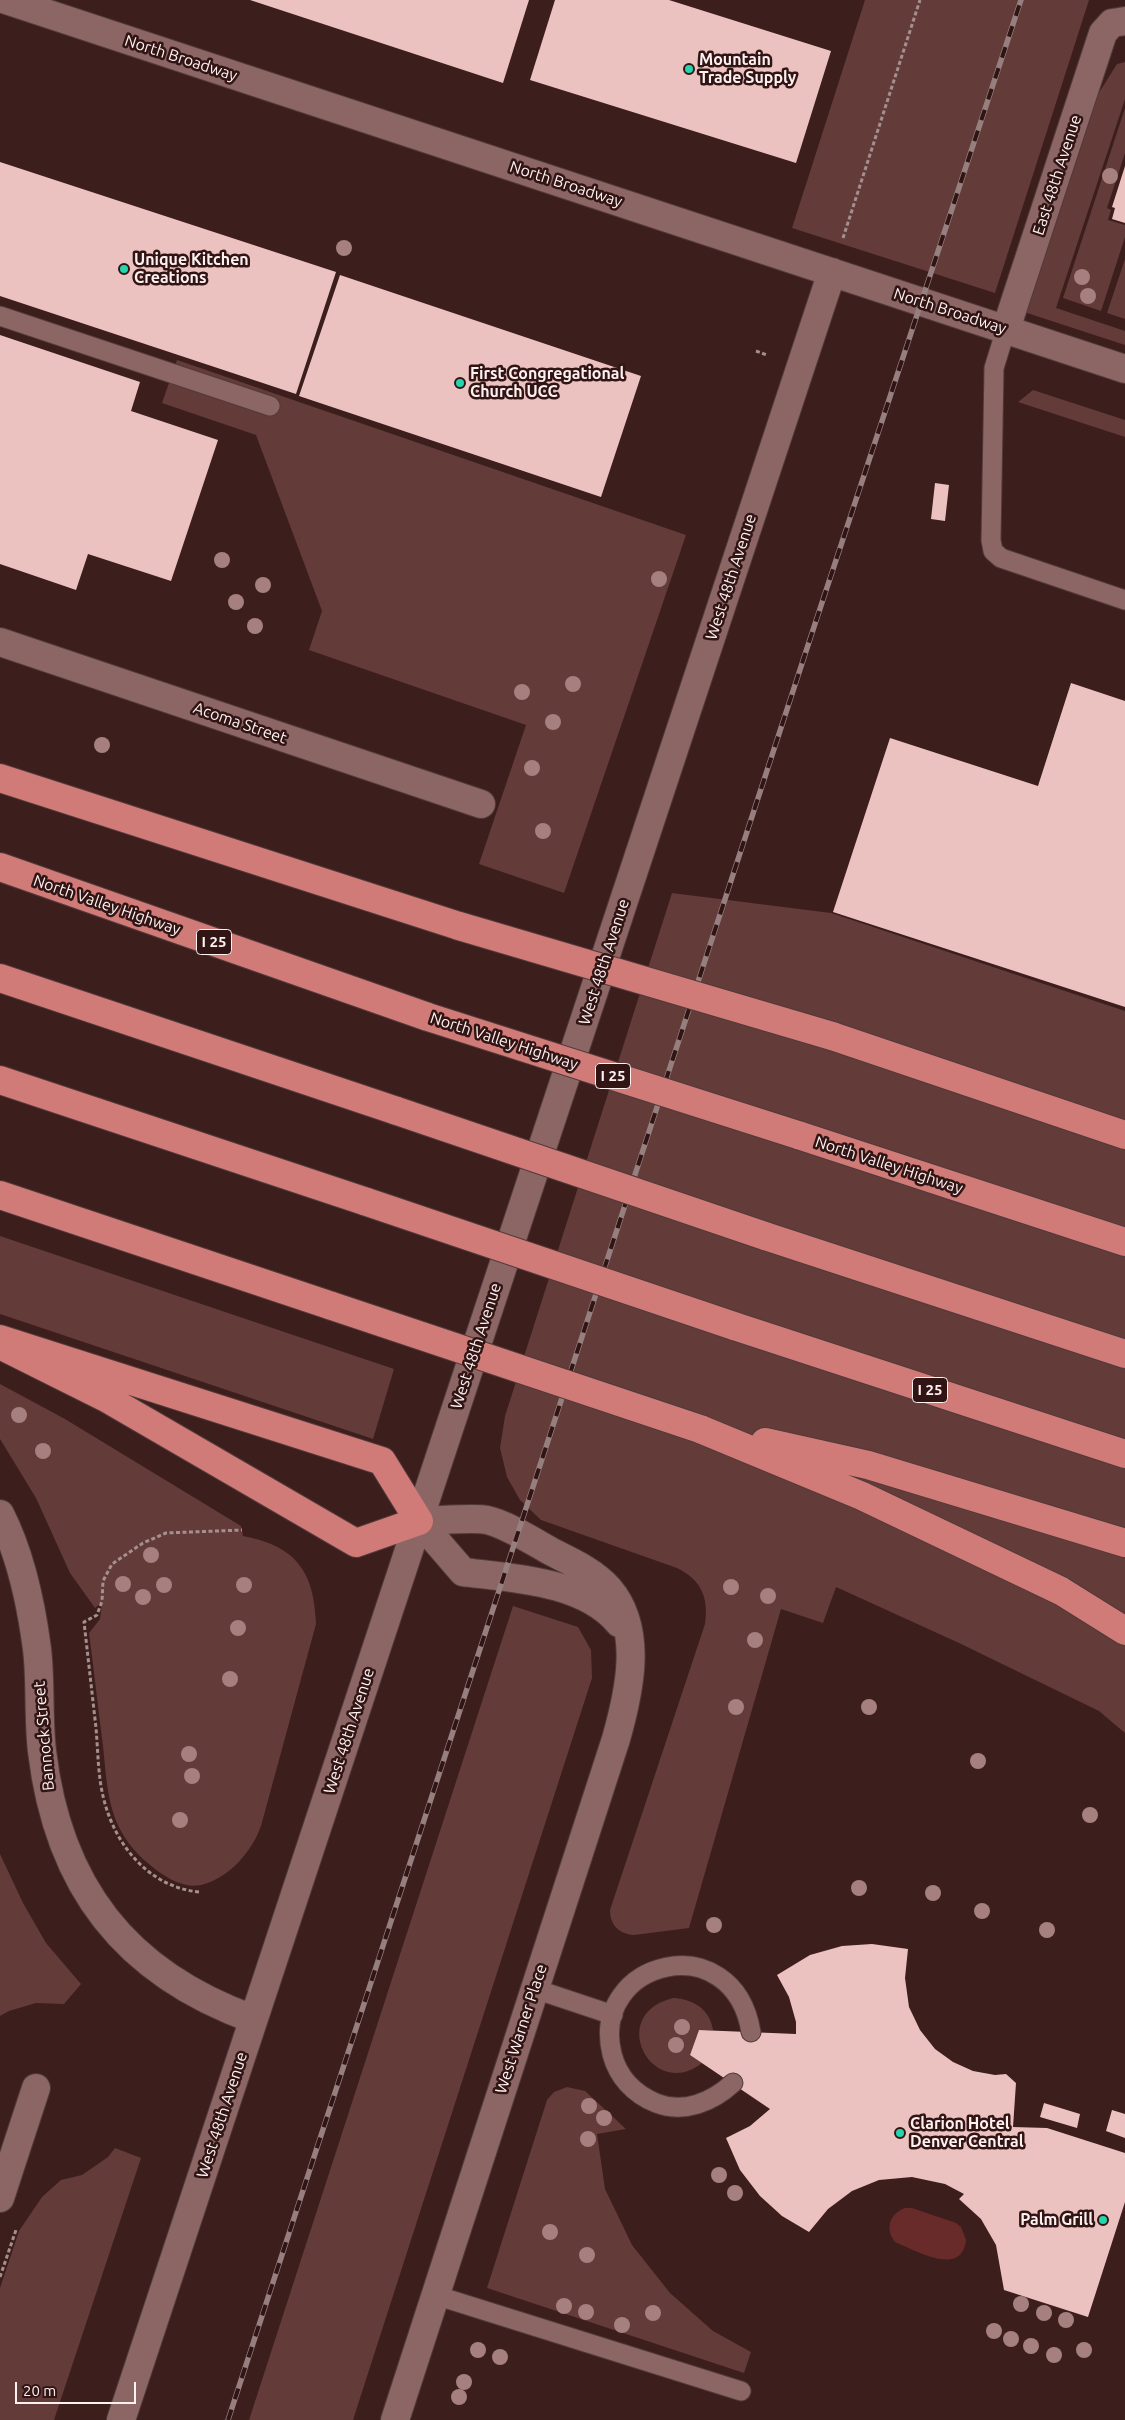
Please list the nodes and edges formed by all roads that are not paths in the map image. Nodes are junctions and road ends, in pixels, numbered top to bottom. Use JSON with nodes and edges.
{"nodes":[{"id":1,"x":6,"y":0,"type":"edge"},
{"id":2,"x":1119,"y":22,"type":"edge"},
{"id":3,"x":832,"y":272,"type":"junction"},
{"id":4,"x":0,"y":316,"type":"edge"},
{"id":5,"x":1006,"y":329,"type":"junction"},
{"id":6,"x":1125,"y":369,"type":"edge"},
{"id":7,"x":270,"y":406,"type":"dead end"},
{"id":8,"x":1125,"y":600,"type":"edge"},
{"id":9,"x":0,"y":642,"type":"edge"},
{"id":10,"x":0,"y":778,"type":"edge"},
{"id":11,"x":481,"y":804,"type":"dead end"},
{"id":12,"x":0,"y":867,"type":"edge"},
{"id":13,"x":0,"y":978,"type":"edge"},
{"id":14,"x":0,"y":1080,"type":"edge"},
{"id":15,"x":1125,"y":1134,"type":"edge"},
{"id":16,"x":0,"y":1195,"type":"edge"},
{"id":17,"x":1125,"y":1242,"type":"edge"},
{"id":18,"x":0,"y":1339,"type":"edge"},
{"id":19,"x":0,"y":1345,"type":"edge"},
{"id":20,"x":1125,"y":1354,"type":"edge"},
{"id":21,"x":700,"y":1429,"type":"junction"},
{"id":22,"x":1125,"y":1454,"type":"edge"},
{"id":23,"x":0,"y":1514,"type":"edge"},
{"id":24,"x":419,"y":1521,"type":"junction"},
{"id":25,"x":1125,"y":1543,"type":"edge"},
{"id":26,"x":1125,"y":1631,"type":"edge"},
{"id":27,"x":629,"y":1636,"type":"junction"},
{"id":28,"x":534,"y":1989,"type":"junction"},
{"id":29,"x":613,"y":2015,"type":"junction"},
{"id":30,"x":253,"y":2019,"type":"junction"},
{"id":31,"x":750,"y":2032,"type":"dead end"},
{"id":32,"x":732,"y":2084,"type":"dead end"},
{"id":33,"x":36,"y":2088,"type":"dead end"},
{"id":34,"x":0,"y":2198,"type":"edge"},
{"id":35,"x":435,"y":2295,"type":"junction"},
{"id":36,"x":741,"y":2392,"type":"dead end"},
{"id":37,"x":121,"y":2420,"type":"edge"},
{"id":38,"x":395,"y":2420,"type":"edge"}],
"edges":[{"from":1,"to":3,"type":"street","name":"North Broadway"},
{"from":2,"to":5,"type":"street","name":"East 48th Avenue"},
{"from":3,"to":5,"type":"street","name":"North Broadway"},
{"from":3,"to":24,"type":"street","name":"West 48th Avenue"},
{"from":4,"to":7,"type":"lane"},
{"from":5,"to":6,"type":"street","name":"North Broadway"},
{"from":5,"to":8,"type":"lane"},
{"from":9,"to":11,"type":"street","name":"Acoma Street"},
{"from":10,"to":15,"type":"highway","bridge":true},
{"from":12,"to":17,"type":"highway","name":"North Valley Highway","number":"I 25","bridge":true},
{"from":13,"to":20,"type":"highway","bridge":true},
{"from":14,"to":22,"type":"highway","number":"I 25","bridge":true},
{"from":16,"to":21,"type":"highway","bridge":true},
{"from":18,"to":24,"type":"highway"},
{"from":19,"to":24,"type":"highway"},
{"from":21,"to":25,"type":"highway"},
{"from":21,"to":26,"type":"highway"},
{"from":23,"to":30,"type":"street","name":"Bannock Street"},
{"from":24,"to":27,"type":"street"},
{"from":24,"to":27,"type":"street","name":"West Warner Place"},
{"from":24,"to":30,"type":"street","name":"West 48th Avenue"},
{"from":27,"to":28,"type":"street","name":"West Warner Place"},
{"from":28,"to":29,"type":"lane"},
{"from":28,"to":35,"type":"street","name":"West Warner Place"},
{"from":29,"to":31,"type":"lane"},
{"from":29,"to":32,"type":"lane"},
{"from":30,"to":37,"type":"street","name":"West 48th Avenue"},
{"from":33,"to":34,"type":"street"},
{"from":35,"to":36,"type":"lane"},
{"from":35,"to":38,"type":"street","name":"West Warner Place"}]}
